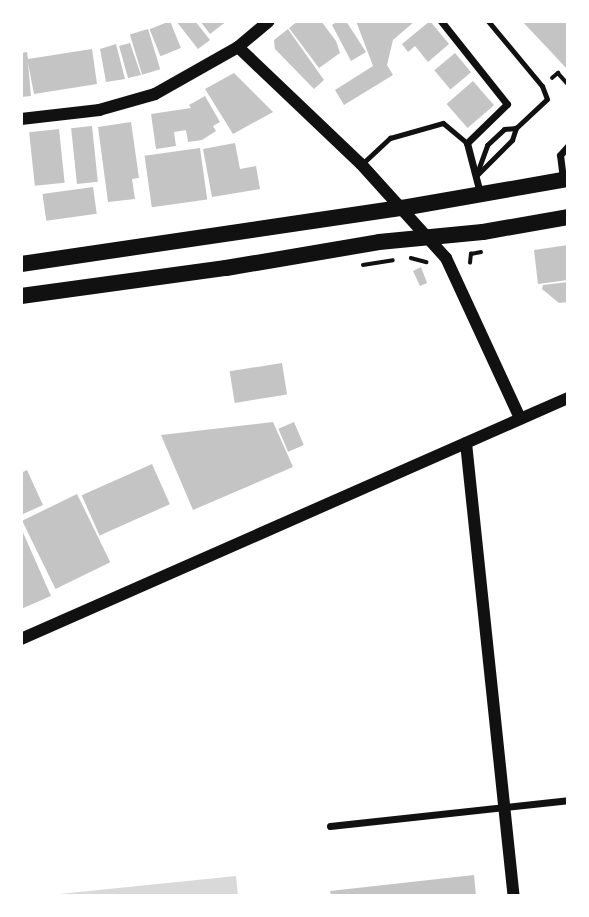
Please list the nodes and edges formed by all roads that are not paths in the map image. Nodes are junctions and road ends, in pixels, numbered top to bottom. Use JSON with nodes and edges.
{"nodes":[{"id":1,"x":269,"y":21,"type":"edge"},
{"id":2,"x":442,"y":21,"type":"edge"},
{"id":3,"x":488,"y":21,"type":"edge"},
{"id":4,"x":238,"y":47,"type":"junction"},
{"id":5,"x":21,"y":119,"type":"edge"},
{"id":6,"x":516,"y":128,"type":"junction"},
{"id":7,"x":467,"y":143,"type":"junction"},
{"id":8,"x":568,"y":146,"type":"edge"},
{"id":9,"x":361,"y":164,"type":"junction"},
{"id":10,"x":477,"y":176,"type":"junction"},
{"id":11,"x":566,"y":179,"type":"edge"},
{"id":12,"x":480,"y":194,"type":"junction"},
{"id":13,"x":402,"y":208,"type":"junction"},
{"id":14,"x":568,"y":217,"type":"edge"},
{"id":15,"x":429,"y":238,"type":"junction"},
{"id":16,"x":21,"y":264,"type":"edge"},
{"id":17,"x":21,"y":296,"type":"edge"},
{"id":18,"x":568,"y":398,"type":"edge"},
{"id":19,"x":520,"y":418,"type":"junction"},
{"id":20,"x":466,"y":443,"type":"junction"},
{"id":21,"x":21,"y":639,"type":"edge"},
{"id":22,"x":568,"y":800,"type":"edge"},
{"id":23,"x":505,"y":807,"type":"junction"},
{"id":24,"x":330,"y":826,"type":"dead end"},
{"id":25,"x":514,"y":896,"type":"edge"}],
"edges":[{"from":1,"to":4,"type":"street"},
{"from":2,"to":7,"type":"street"},
{"from":3,"to":6,"type":"lane"},
{"from":4,"to":5,"type":"street"},
{"from":4,"to":9,"type":"street"},
{"from":6,"to":10,"type":"lane"},
{"from":6,"to":10,"type":"lane"},
{"from":7,"to":9,"type":"lane"},
{"from":7,"to":10,"type":"street"},
{"from":8,"to":11,"type":"street"},
{"from":9,"to":13,"type":"street"},
{"from":10,"to":12,"type":"street"},
{"from":11,"to":12,"type":"main road"},
{"from":12,"to":13,"type":"main road"},
{"from":13,"to":15,"type":"street"},
{"from":13,"to":16,"type":"main road"},
{"from":14,"to":15,"type":"main road"},
{"from":15,"to":17,"type":"main road"},
{"from":15,"to":19,"type":"street"},
{"from":18,"to":19,"type":"street"},
{"from":19,"to":20,"type":"street"},
{"from":20,"to":21,"type":"street"},
{"from":20,"to":23,"type":"street"},
{"from":22,"to":23,"type":"street"},
{"from":23,"to":24,"type":"street"},
{"from":23,"to":25,"type":"street"}]}
